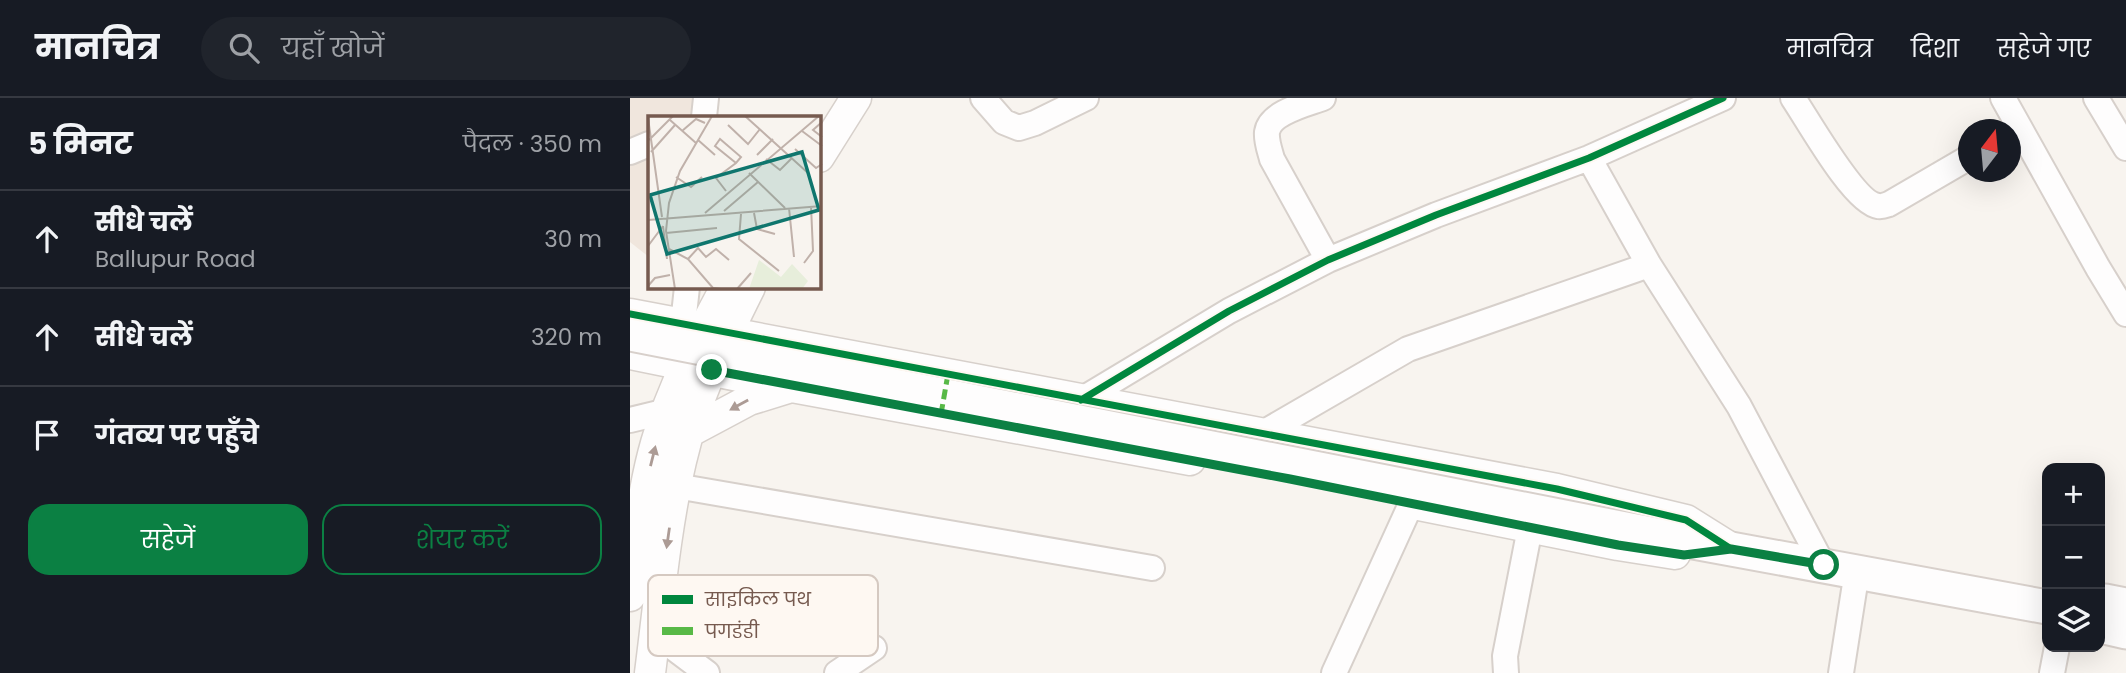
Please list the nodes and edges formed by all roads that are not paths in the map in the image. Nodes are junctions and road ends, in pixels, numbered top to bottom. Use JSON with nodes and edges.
{"nodes":[{"id":1,"x":706,"y":98,"type":"edge"},
{"id":2,"x":831,"y":98,"type":"edge"},
{"id":3,"x":856,"y":98,"type":"edge"},
{"id":4,"x":983,"y":98,"type":"edge"},
{"id":5,"x":1086,"y":98,"type":"edge"},
{"id":6,"x":1323,"y":98,"type":"edge"},
{"id":7,"x":1723,"y":98,"type":"edge"},
{"id":8,"x":1793,"y":98,"type":"edge"},
{"id":9,"x":2003,"y":98,"type":"edge"},
{"id":10,"x":2095,"y":98,"type":"edge"},
{"id":11,"x":704,"y":116,"type":"edge"},
{"id":12,"x":820,"y":116,"type":"edge"},
{"id":13,"x":2011,"y":119,"type":"edge"},
{"id":14,"x":2021,"y":141,"type":"edge"},
{"id":15,"x":648,"y":144,"type":"edge"},
{"id":16,"x":2126,"y":148,"type":"edge"},
{"id":17,"x":630,"y":152,"type":"edge"},
{"id":18,"x":821,"y":154,"type":"edge"},
{"id":19,"x":1589,"y":158,"type":"junction"},
{"id":20,"x":1958,"y":164,"type":"edge"},
{"id":21,"x":1328,"y":260,"type":"junction"},
{"id":22,"x":1649,"y":265,"type":"junction"},
{"id":23,"x":688,"y":289,"type":"edge"},
{"id":24,"x":725,"y":289,"type":"edge"},
{"id":25,"x":748,"y":289,"type":"edge"},
{"id":26,"x":630,"y":314,"type":"edge"},
{"id":27,"x":2126,"y":314,"type":"edge"},
{"id":28,"x":630,"y":334,"type":"edge"},
{"id":29,"x":701,"y":343,"type":"junction"},
{"id":30,"x":630,"y":354,"type":"edge"},
{"id":31,"x":792,"y":387,"type":"junction"},
{"id":32,"x":1081,"y":400,"type":"junction"},
{"id":33,"x":667,"y":411,"type":"junction"},
{"id":34,"x":630,"y":420,"type":"edge"},
{"id":35,"x":689,"y":432,"type":"junction"},
{"id":36,"x":1263,"y":433,"type":"junction"},
{"id":37,"x":676,"y":486,"type":"junction"},
{"id":38,"x":1411,"y":504,"type":"junction"},
{"id":39,"x":1530,"y":528,"type":"junction"},
{"id":40,"x":1731,"y":549,"type":"junction"},
{"id":41,"x":1824,"y":565,"type":"junction"},
{"id":42,"x":1152,"y":568,"type":"dead end"},
{"id":43,"x":1857,"y":571,"type":"junction"},
{"id":44,"x":663,"y":575,"type":"edge"},
{"id":45,"x":630,"y":596,"type":"edge"},
{"id":46,"x":2042,"y":606,"type":"edge"},
{"id":47,"x":2056,"y":652,"type":"edge"},
{"id":48,"x":685,"y":656,"type":"edge"},
{"id":49,"x":862,"y":656,"type":"edge"},
{"id":50,"x":708,"y":673,"type":"edge"},
{"id":51,"x":837,"y":673,"type":"edge"},
{"id":52,"x":1334,"y":673,"type":"edge"},
{"id":53,"x":1506,"y":673,"type":"edge"},
{"id":54,"x":1841,"y":673,"type":"edge"},
{"id":55,"x":2052,"y":673,"type":"edge"}],
"edges":[{"from":1,"to":11,"type":"street"},
{"from":2,"to":12,"type":"street"},
{"from":3,"to":18,"type":"street"},
{"from":4,"to":5,"type":"street"},
{"from":6,"to":21,"type":"street"},
{"from":7,"to":19,"type":"street"},
{"from":8,"to":20,"type":"street"},
{"from":9,"to":13,"type":"street"},
{"from":10,"to":16,"type":"street"},
{"from":14,"to":27,"type":"street"},
{"from":15,"to":17,"type":"street"},
{"from":19,"to":21,"type":"street"},
{"from":19,"to":22,"type":"street"},
{"from":21,"to":32,"type":"street"},
{"from":22,"to":36,"type":"street"},
{"from":22,"to":41,"type":"street"},
{"from":23,"to":29,"type":"street"},
{"from":24,"to":29,"type":"street"},
{"from":25,"to":29,"type":"street"},
{"from":26,"to":29,"type":"street"},
{"from":28,"to":40,"type":"main road","bridge":true},
{"from":29,"to":30,"type":"street"},
{"from":29,"to":31,"type":"street"},
{"from":29,"to":32,"type":"street"},
{"from":29,"to":33,"type":"street"},
{"from":29,"to":35,"type":"street"},
{"from":31,"to":35,"type":"street","one_way":true},
{"from":31,"to":38,"type":"street"},
{"from":32,"to":36,"type":"street"},
{"from":33,"to":34,"type":"street"},
{"from":45,"to":33,"type":"street","one_way":true},
{"from":35,"to":37,"type":"street"},
{"from":36,"to":40,"type":"street"},
{"from":37,"to":42,"type":"street"},
{"from":37,"to":44,"type":"street","one_way":true},
{"from":38,"to":39,"type":"street"},
{"from":38,"to":52,"type":"street"},
{"from":39,"to":40,"type":"street"},
{"from":39,"to":53,"type":"street"},
{"from":40,"to":41,"type":"main road"},
{"from":41,"to":43,"type":"main road"},
{"from":43,"to":46,"type":"main road"},
{"from":43,"to":54,"type":"street"},
{"from":47,"to":55,"type":"street"},
{"from":48,"to":50,"type":"street"},
{"from":49,"to":51,"type":"street"}]}
